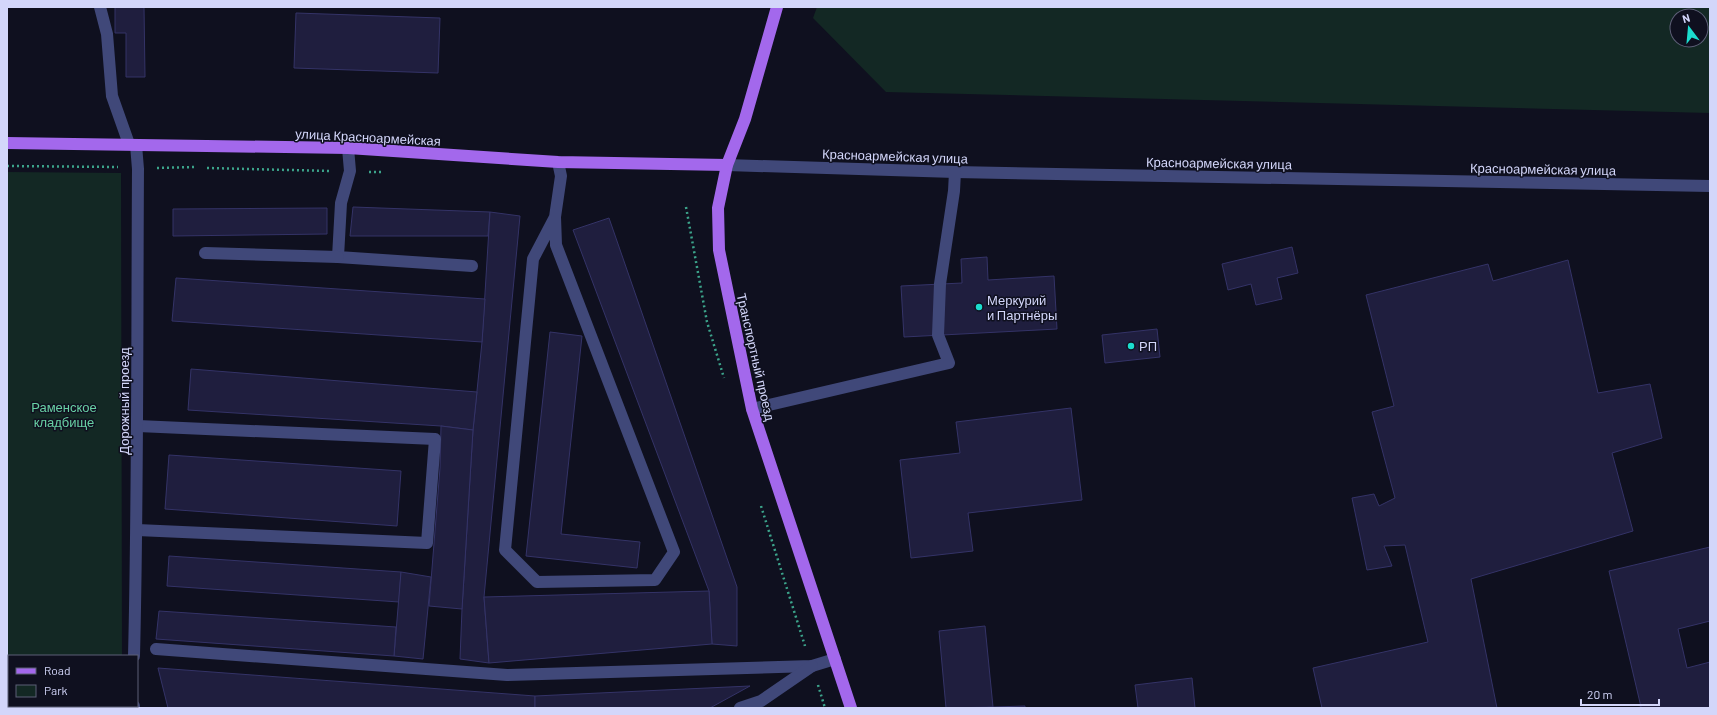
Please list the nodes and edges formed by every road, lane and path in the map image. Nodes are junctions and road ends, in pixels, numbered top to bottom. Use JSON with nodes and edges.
{"nodes":[{"id":1,"x":100,"y":7,"type":"edge"},
{"id":2,"x":777,"y":7,"type":"edge"},
{"id":3,"x":7,"y":143,"type":"edge"},
{"id":4,"x":132,"y":145,"type":"junction"},
{"id":5,"x":348,"y":148,"type":"junction"},
{"id":6,"x":558,"y":162,"type":"junction"},
{"id":7,"x":727,"y":165,"type":"junction"},
{"id":8,"x":7,"y":166,"type":"edge"},
{"id":9,"x":138,"y":169,"type":"junction"},
{"id":10,"x":350,"y":171,"type":"junction"},
{"id":11,"x":389,"y":172,"type":"dead end"},
{"id":12,"x":954,"y":172,"type":"junction"},
{"id":13,"x":1710,"y":186,"type":"edge"},
{"id":14,"x":555,"y":217,"type":"junction"},
{"id":15,"x":205,"y":253,"type":"dead end"},
{"id":16,"x":338,"y":257,"type":"junction"},
{"id":17,"x":472,"y":266,"type":"dead end"},
{"id":18,"x":752,"y":409,"type":"junction"},
{"id":19,"x":138,"y":426,"type":"junction"},
{"id":20,"x":137,"y":530,"type":"junction"},
{"id":21,"x":156,"y":649,"type":"dead end"},
{"id":22,"x":134,"y":655,"type":"edge"},
{"id":23,"x":835,"y":659,"type":"junction"},
{"id":24,"x":812,"y":666,"type":"junction"},
{"id":25,"x":740,"y":708,"type":"edge"},
{"id":26,"x":851,"y":708,"type":"edge"}],
"edges":[{"from":1,"to":4,"type":"street","name":"Дорожный проезд"},
{"from":2,"to":7,"type":"main road","name":"Транспортный проезд"},
{"from":3,"to":4,"type":"main road","name":"улица Красноармейская"},
{"from":4,"to":5,"type":"main road","name":"улица Красноармейская"},
{"from":4,"to":9,"type":"street","name":"Дорожный проезд"},
{"from":5,"to":6,"type":"main road","name":"улица Красноармейская"},
{"from":5,"to":10,"type":"street"},
{"from":6,"to":7,"type":"main road","name":"улица Красноармейская"},
{"from":6,"to":14,"type":"street"},
{"from":7,"to":12,"type":"street","name":"Красноармейская улица"},
{"from":7,"to":18,"type":"main road","name":"Транспортный проезд"},
{"from":8,"to":9,"type":"path"},
{"from":9,"to":10,"type":"path"},
{"from":9,"to":19,"type":"street","name":"Дорожный проезд"},
{"from":10,"to":11,"type":"path"},
{"from":10,"to":16,"type":"street"},
{"from":12,"to":13,"type":"street","name":"Красноармейская улица"},
{"from":12,"to":18,"type":"street"},
{"from":14,"to":14,"type":"street"},
{"from":15,"to":16,"type":"street"},
{"from":16,"to":17,"type":"street"},
{"from":18,"to":23,"type":"main road","name":"Транспортный проезд"},
{"from":19,"to":20,"type":"street","name":"Дорожный проезд"},
{"from":19,"to":20,"type":"street"},
{"from":20,"to":22,"type":"street","name":"Дорожный проезд"},
{"from":21,"to":24,"type":"street"},
{"from":23,"to":24,"type":"street"},
{"from":23,"to":26,"type":"main road","name":"Транспортный проезд"},
{"from":24,"to":25,"type":"street"}]}
